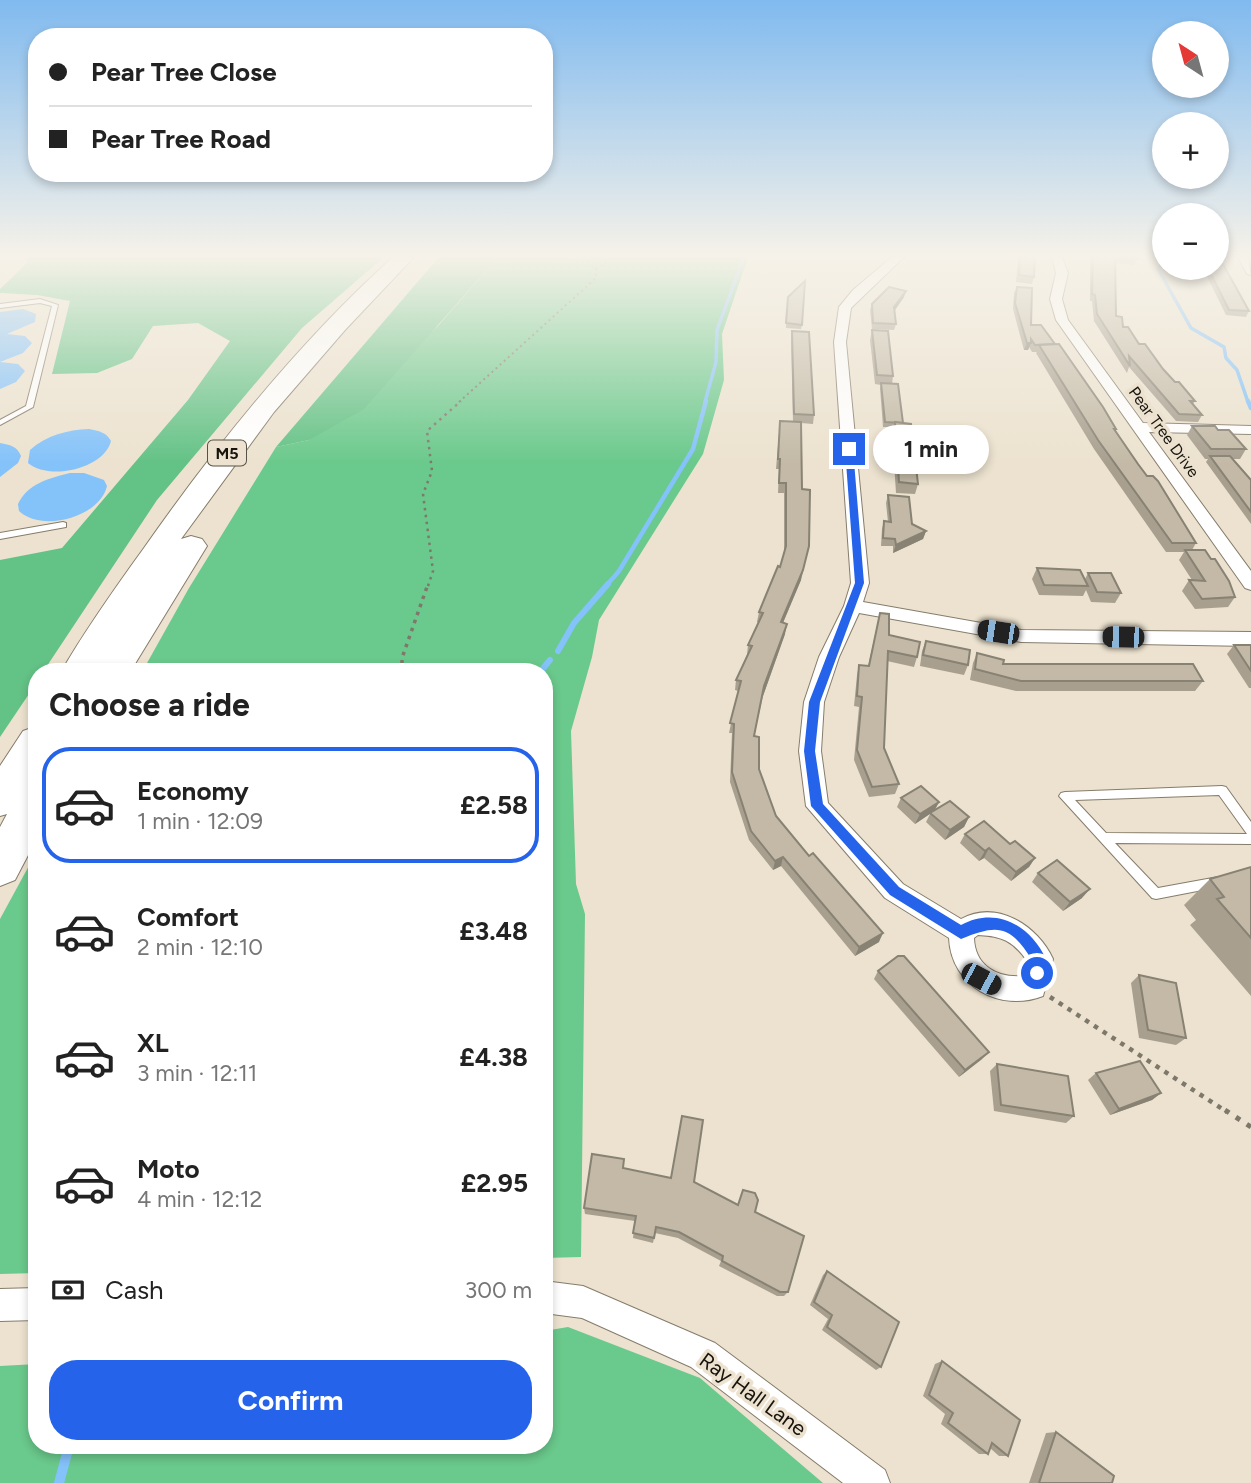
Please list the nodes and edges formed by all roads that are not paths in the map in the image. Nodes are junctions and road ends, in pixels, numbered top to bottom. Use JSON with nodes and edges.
{"nodes":[{"id":1,"x":50,"y":326,"type":"edge"},
{"id":2,"x":337,"y":326,"type":"edge"},
{"id":3,"x":358,"y":326,"type":"edge"},
{"id":4,"x":842,"y":326,"type":"edge"},
{"id":5,"x":1066,"y":326,"type":"edge"},
{"id":6,"x":0,"y":423,"type":"edge"},
{"id":7,"x":1139,"y":427,"type":"junction"},
{"id":8,"x":1251,"y":430,"type":"edge"},
{"id":9,"x":63,"y":525,"type":"dead end"},
{"id":10,"x":0,"y":536,"type":"edge"},
{"id":11,"x":1251,"y":584,"type":"edge"},
{"id":12,"x":853,"y":606,"type":"junction"},
{"id":13,"x":1251,"y":639,"type":"edge"},
{"id":14,"x":85,"y":663,"type":"edge"},
{"id":15,"x":118,"y":663,"type":"edge"},
{"id":16,"x":28,"y":755,"type":"edge"},
{"id":17,"x":0,"y":800,"type":"edge"},
{"id":18,"x":28,"y":815,"type":"edge"},
{"id":19,"x":1251,"y":831,"type":"edge"},
{"id":20,"x":1103,"y":838,"type":"junction"},
{"id":21,"x":1251,"y":839,"type":"edge"},
{"id":22,"x":0,"y":867,"type":"edge"},
{"id":23,"x":1237,"y":879,"type":"edge"},
{"id":24,"x":961,"y":932,"type":"junction"},
{"id":25,"x":553,"y":1298,"type":"edge"},
{"id":26,"x":28,"y":1304,"type":"edge"},
{"id":27,"x":0,"y":1305,"type":"edge"},
{"id":28,"x":872,"y":1483,"type":"edge"}],
"edges":[{"from":1,"to":6,"type":"lane"},
{"from":2,"to":14,"type":"highway","number":"M5"},
{"from":3,"to":15,"type":"highway","number":"M5"},
{"from":4,"to":12,"type":"street"},
{"from":5,"to":7,"type":"street","name":"Pear Tree Drive"},
{"from":7,"to":8,"type":"street"},
{"from":7,"to":11,"type":"street","name":"Pear Tree Drive"},
{"from":9,"to":10,"type":"lane"},
{"from":12,"to":13,"type":"street"},
{"from":12,"to":24,"type":"street"},
{"from":16,"to":17,"type":"highway"},
{"from":18,"to":22,"type":"highway"},
{"from":19,"to":20,"type":"lane"},
{"from":20,"to":21,"type":"lane"},
{"from":20,"to":23,"type":"lane"},
{"from":24,"to":24,"type":"street"},
{"from":25,"to":28,"type":"street","name":"Ray Hall Lane"},
{"from":26,"to":27,"type":"street"}]}
